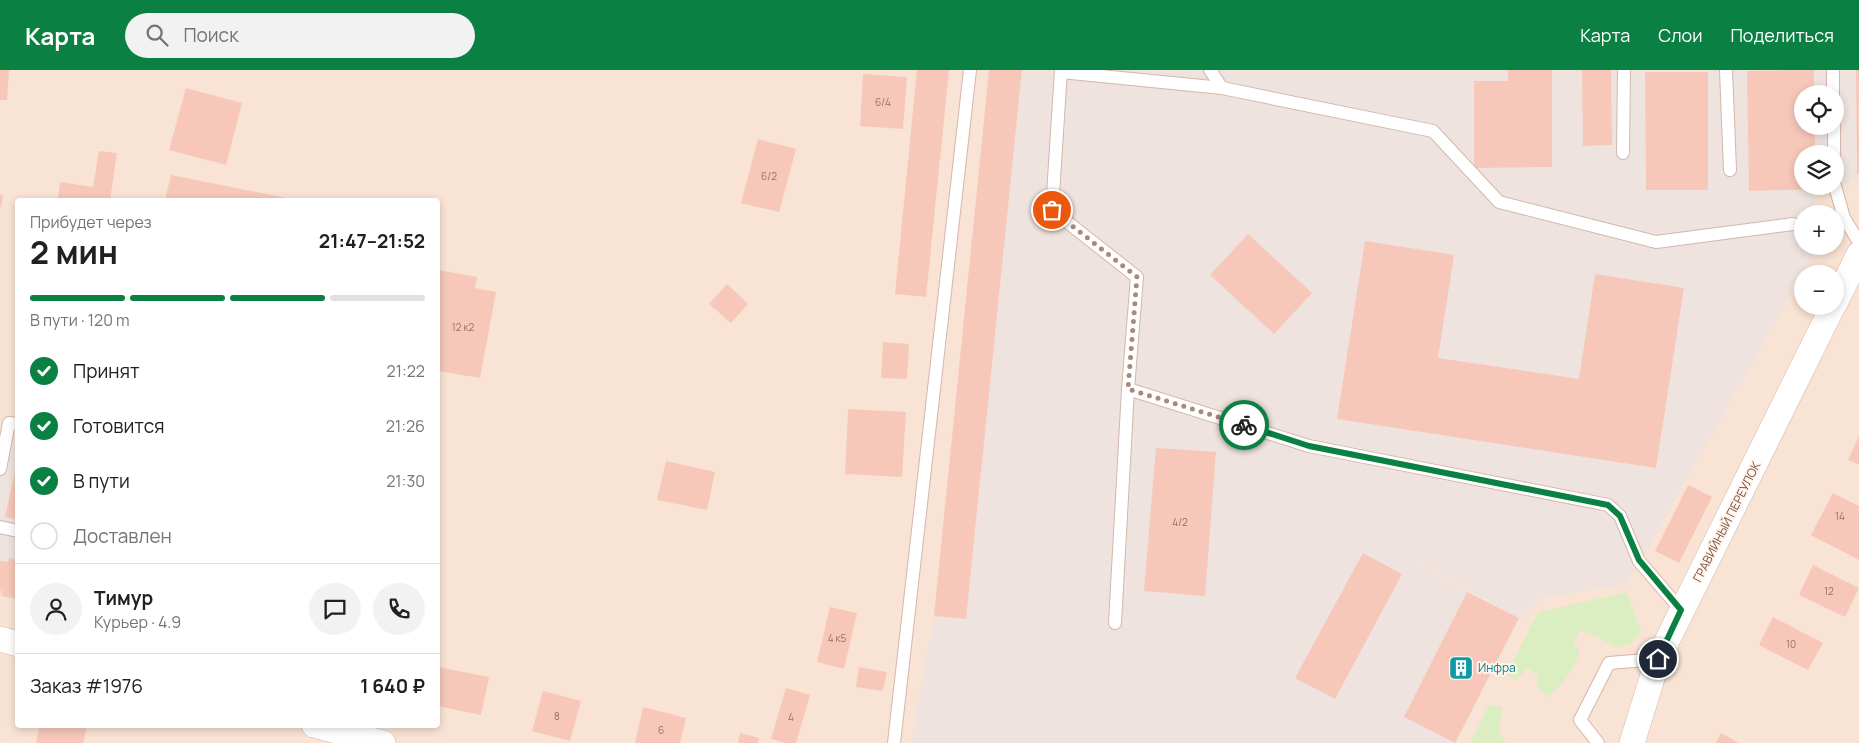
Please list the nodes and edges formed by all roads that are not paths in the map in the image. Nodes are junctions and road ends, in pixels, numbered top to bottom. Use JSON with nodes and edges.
{"nodes":[{"id":1,"x":970,"y":70,"type":"edge"},
{"id":2,"x":1210,"y":70,"type":"edge"},
{"id":3,"x":1624,"y":70,"type":"edge"},
{"id":4,"x":1726,"y":70,"type":"edge"},
{"id":5,"x":1833,"y":70,"type":"edge"},
{"id":6,"x":1061,"y":71,"type":"edge"},
{"id":7,"x":1833,"y":85,"type":"edge"},
{"id":8,"x":1222,"y":88,"type":"junction"},
{"id":9,"x":1623,"y":154,"type":"dead end"},
{"id":10,"x":1730,"y":170,"type":"dead end"},
{"id":11,"x":1838,"y":195,"type":"edge"},
{"id":12,"x":1793,"y":224,"type":"dead end"},
{"id":13,"x":1859,"y":242,"type":"edge"},
{"id":14,"x":1859,"y":254,"type":"edge"},
{"id":15,"x":1844,"y":284,"type":"edge"},
{"id":16,"x":1829,"y":315,"type":"edge"},
{"id":17,"x":1128,"y":389,"type":"junction"},
{"id":18,"x":15,"y":424,"type":"edge"},
{"id":19,"x":0,"y":469,"type":"edge"},
{"id":20,"x":0,"y":527,"type":"edge"},
{"id":21,"x":15,"y":530,"type":"edge"},
{"id":22,"x":1681,"y":610,"type":"junction"},
{"id":23,"x":1115,"y":623,"type":"dead end"},
{"id":24,"x":0,"y":639,"type":"edge"},
{"id":25,"x":15,"y":643,"type":"edge"},
{"id":26,"x":1658,"y":659,"type":"junction"},
{"id":27,"x":336,"y":728,"type":"edge"},
{"id":28,"x":358,"y":731,"type":"edge"},
{"id":29,"x":383,"y":743,"type":"edge"},
{"id":30,"x":894,"y":743,"type":"edge"},
{"id":31,"x":1598,"y":743,"type":"edge"},
{"id":32,"x":1632,"y":743,"type":"edge"}],
"edges":[{"from":1,"to":30,"type":"lane"},
{"from":2,"to":8,"type":"lane"},
{"from":3,"to":9,"type":"lane"},
{"from":4,"to":10,"type":"lane"},
{"from":5,"to":7,"type":"lane"},
{"from":6,"to":8,"type":"lane"},
{"from":6,"to":17,"type":"lane"},
{"from":8,"to":12,"type":"lane"},
{"from":11,"to":13,"type":"lane"},
{"from":14,"to":15,"type":"street"},
{"from":16,"to":22,"type":"street","name":"ГРАВИЙНЫЙ ПЕРЕУЛОК"},
{"from":17,"to":22,"type":"lane"},
{"from":17,"to":23,"type":"lane"},
{"from":18,"to":19,"type":"lane"},
{"from":20,"to":21,"type":"lane"},
{"from":22,"to":26,"type":"street","name":"ГРАВИЙНЫЙ ПЕРЕУЛОК"},
{"from":24,"to":25,"type":"street"},
{"from":26,"to":31,"type":"lane"},
{"from":26,"to":32,"type":"street","name":"ГРАВИЙНЫЙ ПЕРЕУЛОК"},
{"from":27,"to":28,"type":"street"},
{"from":28,"to":29,"type":"street"}]}
